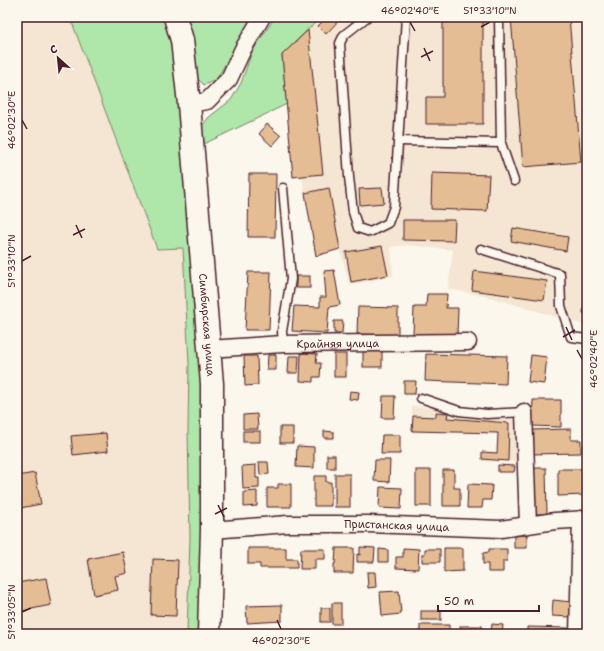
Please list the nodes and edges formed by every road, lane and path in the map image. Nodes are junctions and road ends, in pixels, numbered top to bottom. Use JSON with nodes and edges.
{"nodes":[{"id":1,"x":175,"y":17,"type":"edge"},
{"id":2,"x":262,"y":17,"type":"edge"},
{"id":3,"x":366,"y":17,"type":"edge"},
{"id":4,"x":406,"y":17,"type":"edge"},
{"id":5,"x":499,"y":17,"type":"edge"},
{"id":6,"x":189,"y":104,"type":"junction"},
{"id":7,"x":398,"y":141,"type":"junction"},
{"id":8,"x":501,"y":143,"type":"junction"},
{"id":9,"x":514,"y":181,"type":"dead end"},
{"id":10,"x":283,"y":188,"type":"dead end"},
{"id":11,"x":481,"y":249,"type":"dead end"},
{"id":12,"x":587,"y":338,"type":"edge"},
{"id":13,"x":468,"y":342,"type":"dead end"},
{"id":14,"x":283,"y":344,"type":"junction"},
{"id":15,"x":209,"y":349,"type":"junction"},
{"id":16,"x":421,"y":398,"type":"dead end"},
{"id":17,"x":524,"y":412,"type":"joint"},
{"id":18,"x":584,"y":519,"type":"edge"},
{"id":19,"x":528,"y":525,"type":"junction"},
{"id":20,"x":212,"y":530,"type":"junction"},
{"id":21,"x":209,"y":634,"type":"edge"},
{"id":22,"x":578,"y":634,"type":"edge"}],
"edges":[{"from":1,"to":6,"type":"main road","name":"Симбирская улица"},
{"from":2,"to":6,"type":"street"},
{"from":3,"to":7,"type":"lane"},
{"from":4,"to":7,"type":"lane"},
{"from":5,"to":8,"type":"lane"},
{"from":6,"to":15,"type":"main road","name":"Симбирская улица"},
{"from":7,"to":8,"type":"lane"},
{"from":8,"to":9,"type":"lane"},
{"from":10,"to":14,"type":"lane"},
{"from":11,"to":12,"type":"lane"},
{"from":13,"to":14,"type":"street","name":"Крайняя улица"},
{"from":14,"to":15,"type":"street","name":"Крайняя улица"},
{"from":15,"to":20,"type":"main road","name":"Симбирская улица"},
{"from":16,"to":17,"type":"lane"},
{"from":17,"to":19,"type":"street"},
{"from":18,"to":19,"type":"street","name":"Пристанская улица"},
{"from":18,"to":22,"type":"street","name":"Пристанская улица"},
{"from":19,"to":20,"type":"street","name":"Пристанская улица"},
{"from":20,"to":21,"type":"main road","name":"Симбирская улица"}]}
